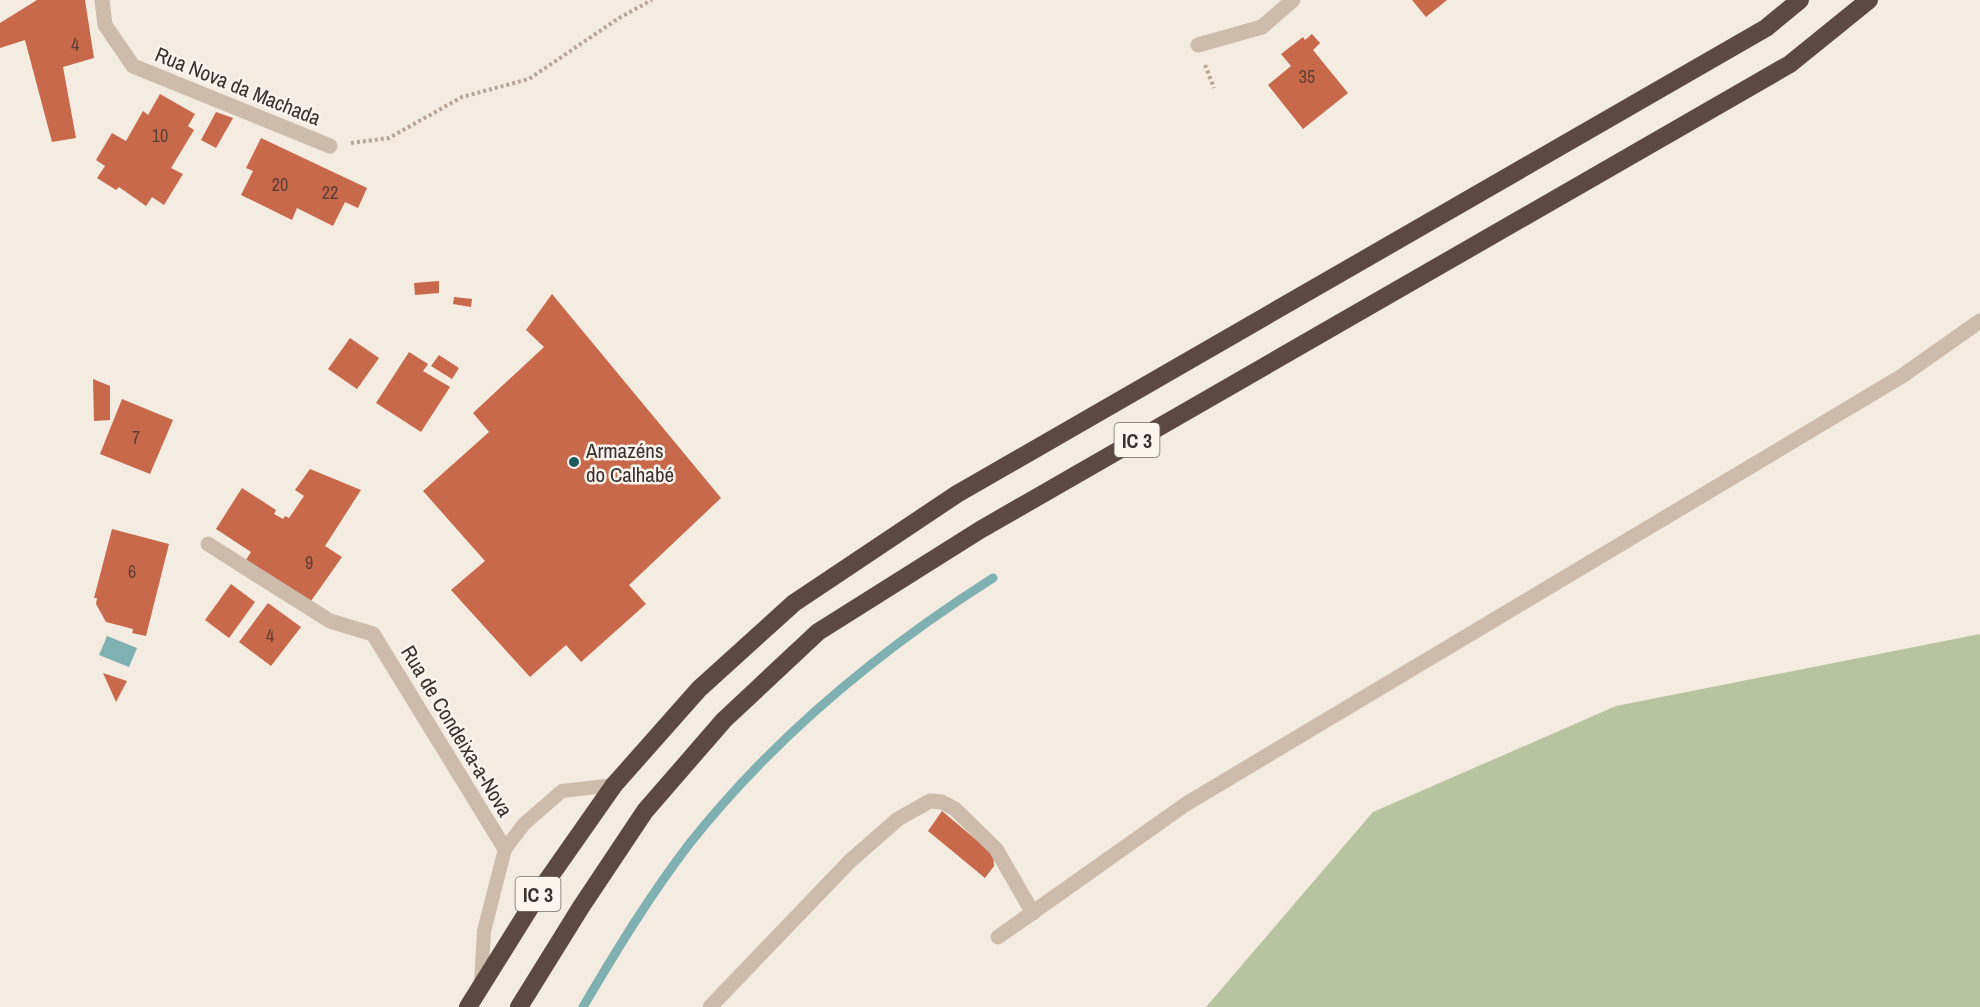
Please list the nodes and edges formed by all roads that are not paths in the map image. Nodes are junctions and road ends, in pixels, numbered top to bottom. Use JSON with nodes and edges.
{"nodes":[{"id":1,"x":102,"y":0,"type":"edge"},
{"id":2,"x":1293,"y":0,"type":"edge"},
{"id":3,"x":1800,"y":0,"type":"edge"},
{"id":4,"x":1869,"y":0,"type":"edge"},
{"id":5,"x":1198,"y":45,"type":"dead end"},
{"id":6,"x":330,"y":146,"type":"road end"},
{"id":7,"x":1980,"y":321,"type":"edge"},
{"id":8,"x":208,"y":544,"type":"dead end"},
{"id":9,"x":614,"y":785,"type":"junction"},
{"id":10,"x":505,"y":849,"type":"junction"},
{"id":11,"x":1033,"y":913,"type":"junction"},
{"id":12,"x":998,"y":937,"type":"dead end"},
{"id":13,"x":481,"y":985,"type":"junction"},
{"id":14,"x":468,"y":1007,"type":"edge"},
{"id":15,"x":519,"y":1007,"type":"edge"},
{"id":16,"x":710,"y":1007,"type":"edge"}],
"edges":[{"from":1,"to":6,"type":"street","name":"Rua Nova da Machada"},
{"from":2,"to":5,"type":"street"},
{"from":3,"to":9,"type":"highway","number":"IC 3"},
{"from":4,"to":15,"type":"highway","number":"IC 3"},
{"from":7,"to":11,"type":"street"},
{"from":8,"to":10,"type":"street","name":"Rua de Condeixa-a-Nova"},
{"from":9,"to":10,"type":"lane"},
{"from":9,"to":13,"type":"highway","number":"IC 3"},
{"from":10,"to":13,"type":"lane"},
{"from":11,"to":12,"type":"street"},
{"from":11,"to":16,"type":"street"},
{"from":13,"to":14,"type":"highway","number":"IC 3"}]}
